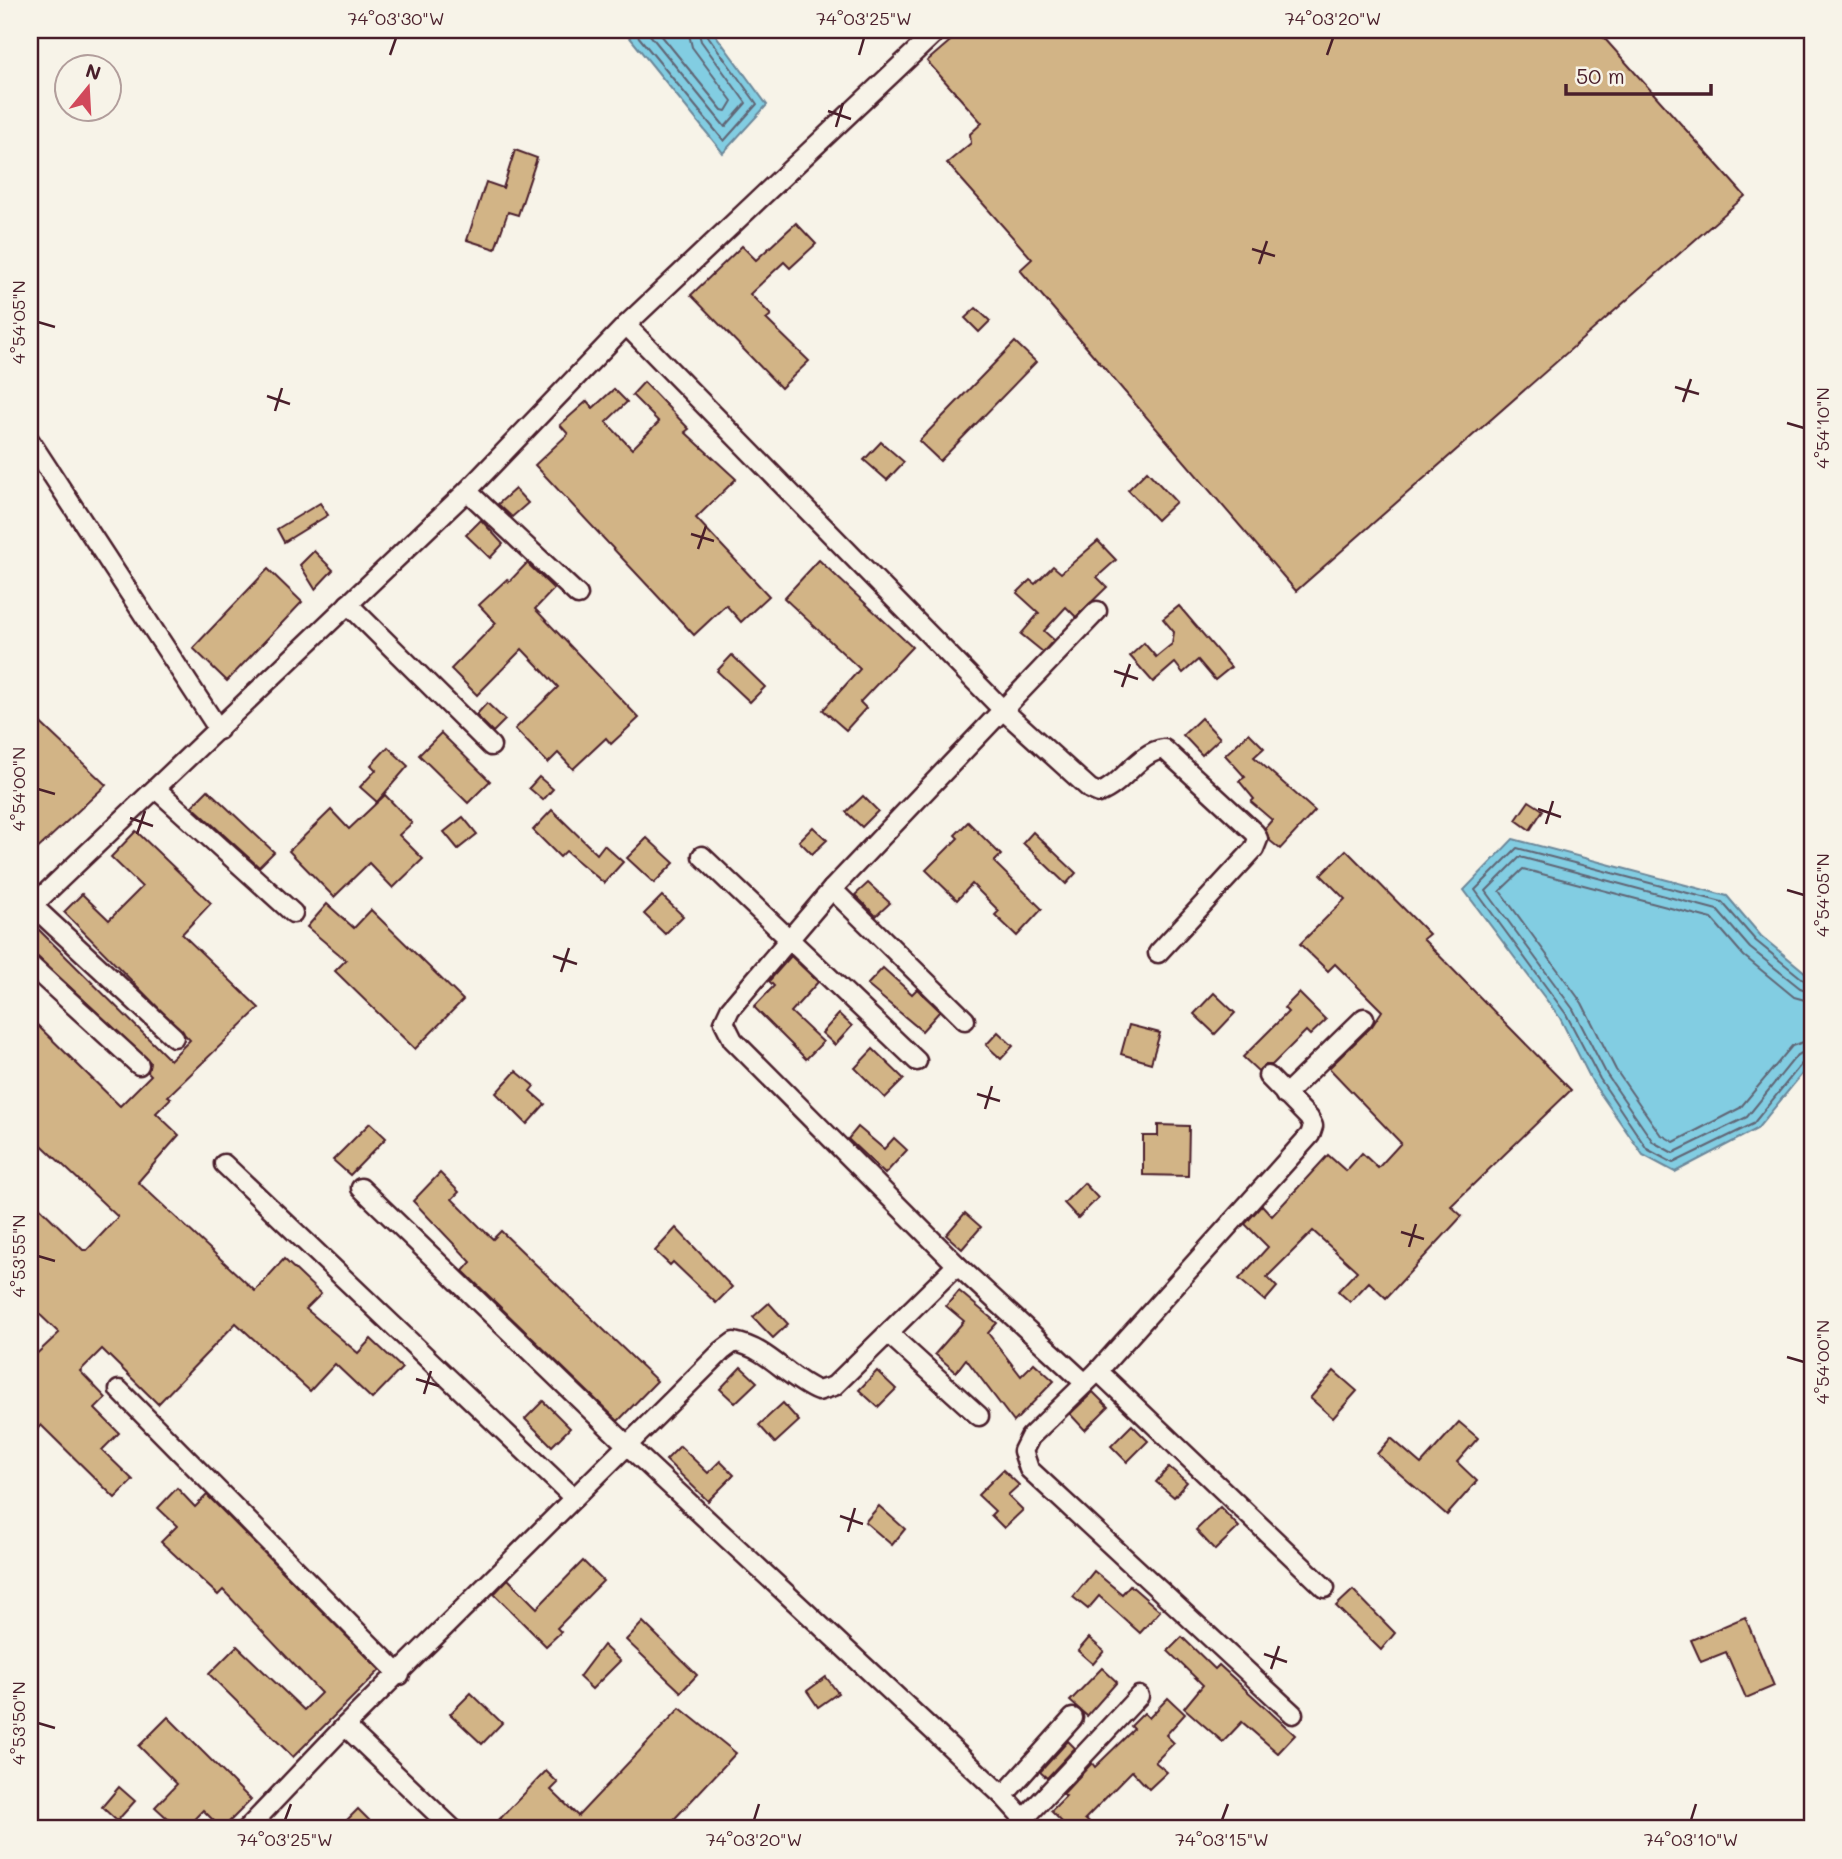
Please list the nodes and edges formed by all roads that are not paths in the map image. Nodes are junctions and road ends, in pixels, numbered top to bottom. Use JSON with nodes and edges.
{"nodes":[{"id":1,"x":938,"y":30,"type":"edge"},
{"id":2,"x":919,"y":36,"type":"edge"},
{"id":3,"x":626,"y":325,"type":"junction"},
{"id":4,"x":30,"y":441,"type":"edge"},
{"id":5,"x":467,"y":491,"type":"junction"},
{"id":6,"x":578,"y":595,"type":"dead end"},
{"id":7,"x":348,"y":604,"type":"junction"},
{"id":8,"x":1097,"y":611,"type":"dead end"},
{"id":9,"x":1004,"y":711,"type":"junction"},
{"id":10,"x":219,"y":730,"type":"junction"},
{"id":11,"x":491,"y":746,"type":"dead end"},
{"id":12,"x":156,"y":789,"type":"junction"},
{"id":13,"x":702,"y":856,"type":"dead end"},
{"id":14,"x":832,"y":889,"type":"junction"},
{"id":15,"x":31,"y":907,"type":"edge"},
{"id":16,"x":292,"y":914,"type":"dead end"},
{"id":17,"x":788,"y":939,"type":"junction"},
{"id":18,"x":1158,"y":953,"type":"dead end"},
{"id":19,"x":30,"y":965,"type":"edge"},
{"id":20,"x":1364,"y":1018,"type":"dead end"},
{"id":21,"x":965,"y":1020,"type":"dead end"},
{"id":22,"x":174,"y":1037,"type":"dead end"},
{"id":23,"x":917,"y":1061,"type":"dead end"},
{"id":24,"x":139,"y":1065,"type":"dead end"},
{"id":25,"x":1268,"y":1076,"type":"dead end"},
{"id":26,"x":1285,"y":1095,"type":"junction"},
{"id":27,"x":224,"y":1164,"type":"dead end"},
{"id":28,"x":361,"y":1188,"type":"dead end"},
{"id":29,"x":957,"y":1265,"type":"junction"},
{"id":30,"x":889,"y":1334,"type":"junction"},
{"id":31,"x":1091,"y":1377,"type":"junction"},
{"id":32,"x":119,"y":1390,"type":"dead end"},
{"id":33,"x":979,"y":1416,"type":"dead end"},
{"id":34,"x":627,"y":1445,"type":"junction"},
{"id":35,"x":575,"y":1498,"type":"junction"},
{"id":36,"x":1325,"y":1588,"type":"dead end"},
{"id":37,"x":400,"y":1675,"type":"junction"},
{"id":38,"x":1139,"y":1696,"type":"dead end"},
{"id":39,"x":1293,"y":1714,"type":"dead end"},
{"id":40,"x":1073,"y":1718,"type":"dead end"},
{"id":41,"x":345,"y":1726,"type":"junction"},
{"id":42,"x":1003,"y":1796,"type":"junction"},
{"id":43,"x":1028,"y":1825,"type":"edge"},
{"id":44,"x":247,"y":1829,"type":"edge"},
{"id":45,"x":453,"y":1829,"type":"edge"}],
"edges":[{"from":1,"to":2,"type":"street"},
{"from":2,"to":3,"type":"street"},
{"from":3,"to":5,"type":"street"},
{"from":3,"to":9,"type":"street"},
{"from":4,"to":10,"type":"street"},
{"from":5,"to":6,"type":"street"},
{"from":5,"to":7,"type":"street"},
{"from":7,"to":10,"type":"street"},
{"from":7,"to":11,"type":"street"},
{"from":8,"to":9,"type":"street"},
{"from":9,"to":14,"type":"street"},
{"from":9,"to":18,"type":"street"},
{"from":10,"to":12,"type":"street"},
{"from":12,"to":15,"type":"street"},
{"from":12,"to":16,"type":"street"},
{"from":13,"to":17,"type":"street"},
{"from":14,"to":17,"type":"street"},
{"from":14,"to":21,"type":"street"},
{"from":15,"to":22,"type":"street"},
{"from":17,"to":23,"type":"street"},
{"from":17,"to":29,"type":"street"},
{"from":19,"to":24,"type":"street"},
{"from":20,"to":26,"type":"street"},
{"from":25,"to":26,"type":"street"},
{"from":26,"to":31,"type":"street"},
{"from":27,"to":35,"type":"street"},
{"from":28,"to":34,"type":"street"},
{"from":29,"to":30,"type":"street"},
{"from":29,"to":31,"type":"street"},
{"from":30,"to":33,"type":"street"},
{"from":30,"to":34,"type":"street"},
{"from":31,"to":36,"type":"street"},
{"from":31,"to":39,"type":"street"},
{"from":32,"to":37,"type":"street"},
{"from":34,"to":35,"type":"street"},
{"from":34,"to":42,"type":"street"},
{"from":35,"to":37,"type":"street"},
{"from":37,"to":41,"type":"street"},
{"from":38,"to":43,"type":"street"},
{"from":40,"to":42,"type":"street"},
{"from":41,"to":44,"type":"street"},
{"from":41,"to":45,"type":"street"},
{"from":42,"to":43,"type":"street"}]}
